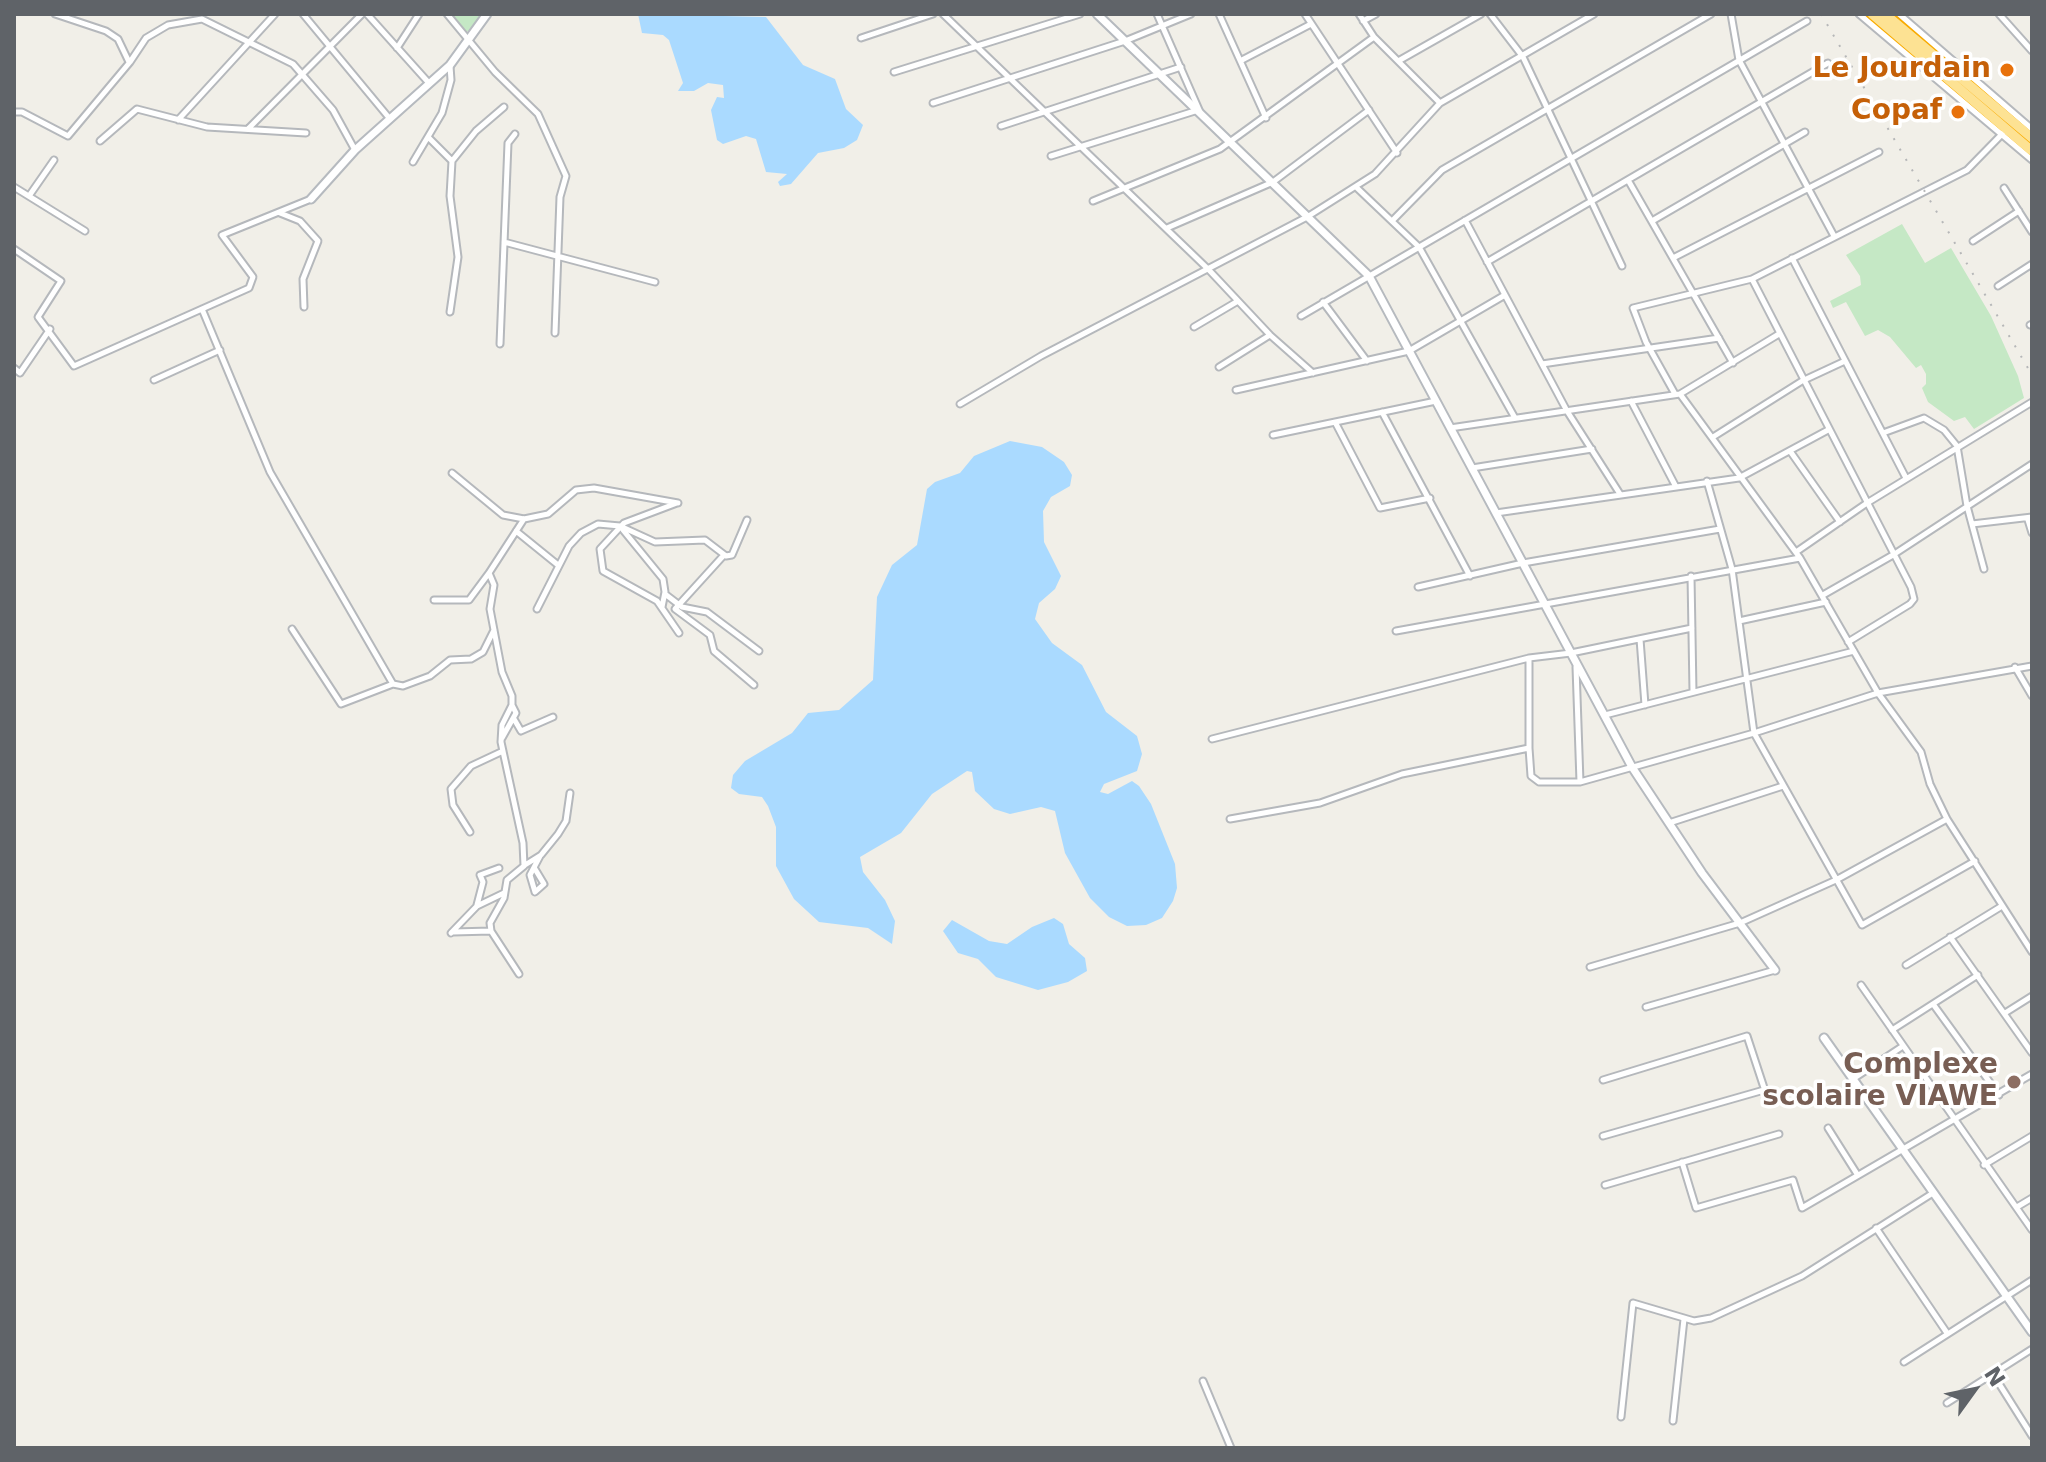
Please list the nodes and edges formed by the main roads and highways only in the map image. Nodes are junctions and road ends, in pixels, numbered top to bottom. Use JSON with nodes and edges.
{"nodes":[{"id":1,"x":1872,"y":14,"type":"edge"},
{"id":2,"x":1885,"y":14,"type":"edge"},
{"id":3,"x":2032,"y":138,"type":"edge"},
{"id":4,"x":2032,"y":151,"type":"edge"}],
"edges":[{"from":1,"to":4,"type":"highway"},
{"from":2,"to":3,"type":"highway"}]}
